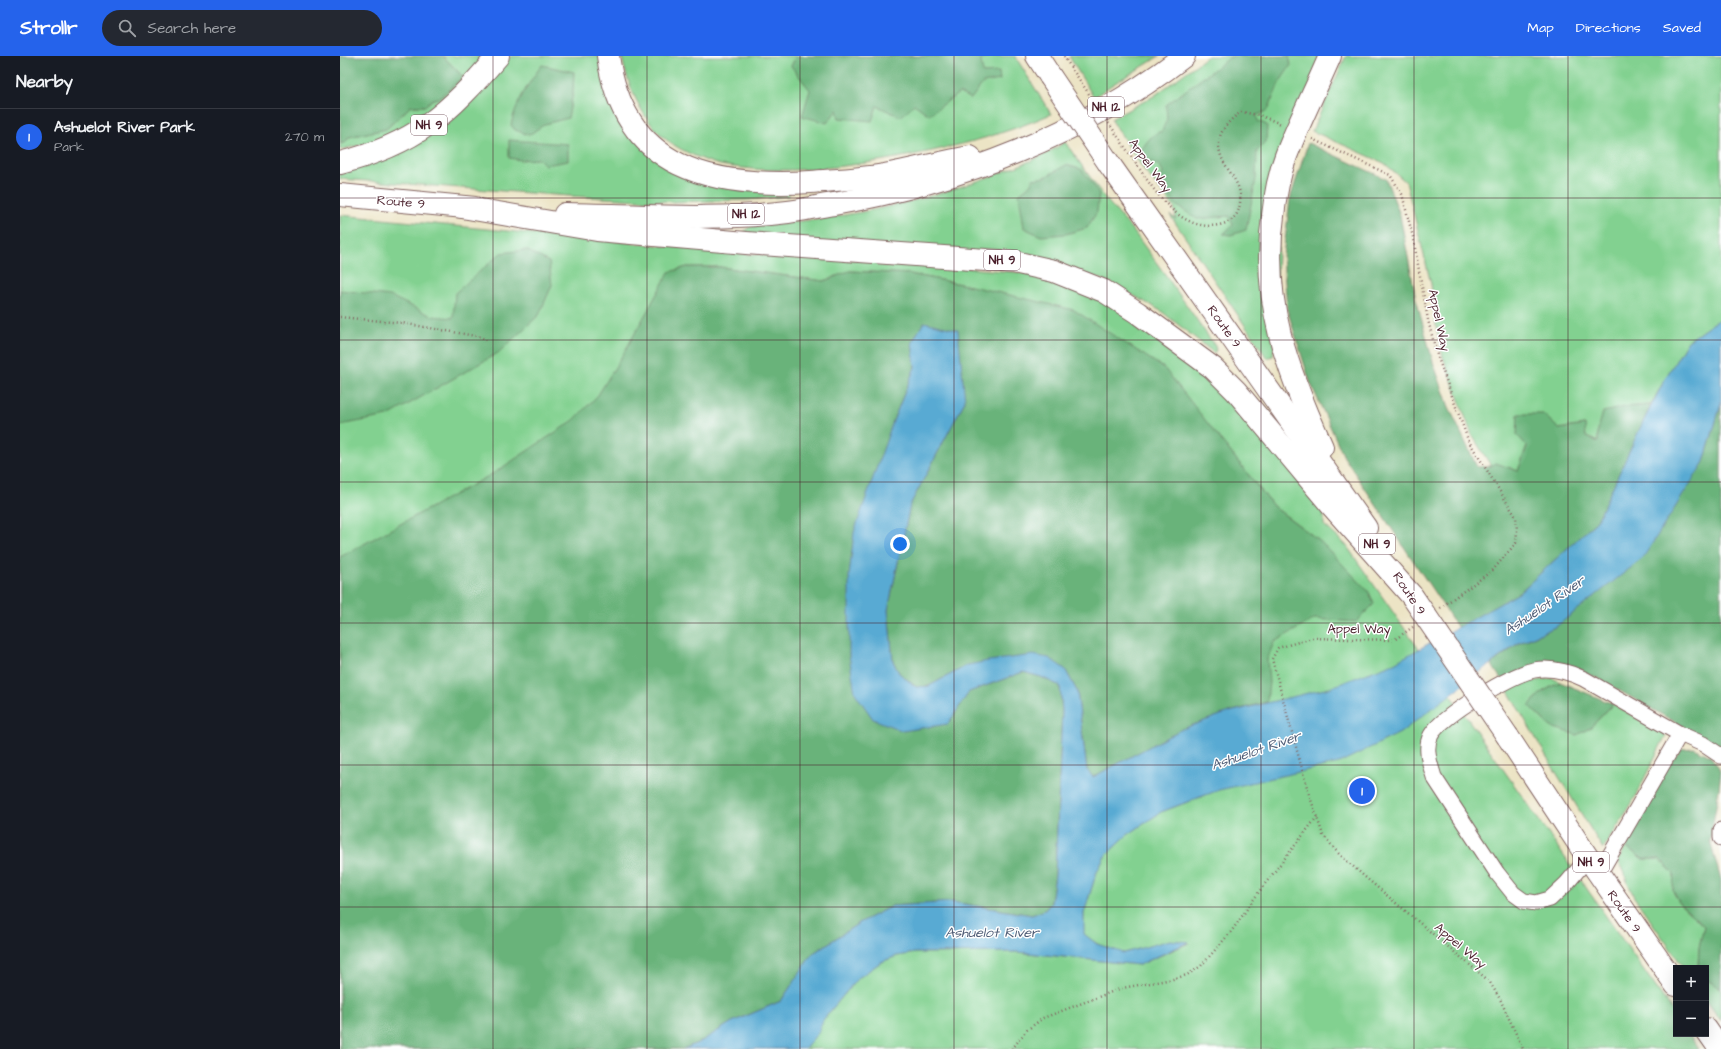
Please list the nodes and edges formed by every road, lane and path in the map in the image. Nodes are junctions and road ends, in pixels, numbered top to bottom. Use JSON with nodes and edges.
{"nodes":[{"id":1,"x":498,"y":56,"type":"edge"},
{"id":2,"x":608,"y":56,"type":"edge"},
{"id":3,"x":1037,"y":56,"type":"edge"},
{"id":4,"x":1064,"y":56,"type":"edge"},
{"id":5,"x":1184,"y":56,"type":"edge"},
{"id":6,"x":1330,"y":56,"type":"edge"},
{"id":7,"x":1282,"y":125,"type":"dead end"},
{"id":8,"x":1312,"y":138,"type":"dead end"},
{"id":9,"x":1022,"y":149,"type":"junction"},
{"id":10,"x":340,"y":163,"type":"edge"},
{"id":11,"x":340,"y":195,"type":"edge"},
{"id":12,"x":462,"y":207,"type":"junction"},
{"id":13,"x":340,"y":318,"type":"edge"},
{"id":14,"x":488,"y":341,"type":"dead end"},
{"id":15,"x":1342,"y":492,"type":"junction"},
{"id":16,"x":1412,"y":596,"type":"junction"},
{"id":17,"x":1437,"y":609,"type":"dead end"},
{"id":18,"x":1419,"y":623,"type":"dead end"},
{"id":19,"x":1680,"y":734,"type":"junction"},
{"id":20,"x":1721,"y":756,"type":"edge"},
{"id":21,"x":1317,"y":817,"type":"junction"},
{"id":22,"x":1721,"y":830,"type":"edge"},
{"id":23,"x":1721,"y":838,"type":"edge"},
{"id":24,"x":1594,"y":866,"type":"junction"},
{"id":25,"x":1673,"y":981,"type":"edge"},
{"id":26,"x":1709,"y":1032,"type":"edge"},
{"id":27,"x":1012,"y":1049,"type":"edge"},
{"id":28,"x":1523,"y":1049,"type":"edge"},
{"id":29,"x":1720,"y":1049,"type":"edge"}],
"edges":[{"from":1,"to":10,"type":"highway","number":"NH 9"},
{"from":2,"to":9,"type":"highway"},
{"from":3,"to":15,"type":"highway","name":"Route 9","number":"NH 9","bridge":true},
{"from":4,"to":7,"type":"path","name":"Appel Way","bridge":true},
{"from":5,"to":9,"type":"highway","number":"NH 12"},
{"from":6,"to":15,"type":"highway"},
{"from":8,"to":17,"type":"path","name":"Appel Way"},
{"from":9,"to":12,"type":"highway","number":"NH 12"},
{"from":11,"to":12,"type":"highway","name":"Route 9","number":"NH 9"},
{"from":12,"to":16,"type":"highway","number":"NH 9"},
{"from":13,"to":14,"type":"path"},
{"from":15,"to":16,"type":"highway","name":"Route 9","number":"NH 9"},
{"from":16,"to":24,"type":"highway","name":"Route 9","number":"NH 9","bridge":true},
{"from":18,"to":21,"type":"path","name":"Appel Way"},
{"from":19,"to":20,"type":"lane"},
{"from":19,"to":24,"type":"lane"},
{"from":19,"to":24,"type":"lane"},
{"from":21,"to":27,"type":"path"},
{"from":21,"to":28,"type":"path","name":"Appel Way"},
{"from":22,"to":23,"type":"lane"},
{"from":24,"to":25,"type":"highway","name":"Route 9","number":"NH 9"},
{"from":26,"to":29,"type":"highway"}]}
